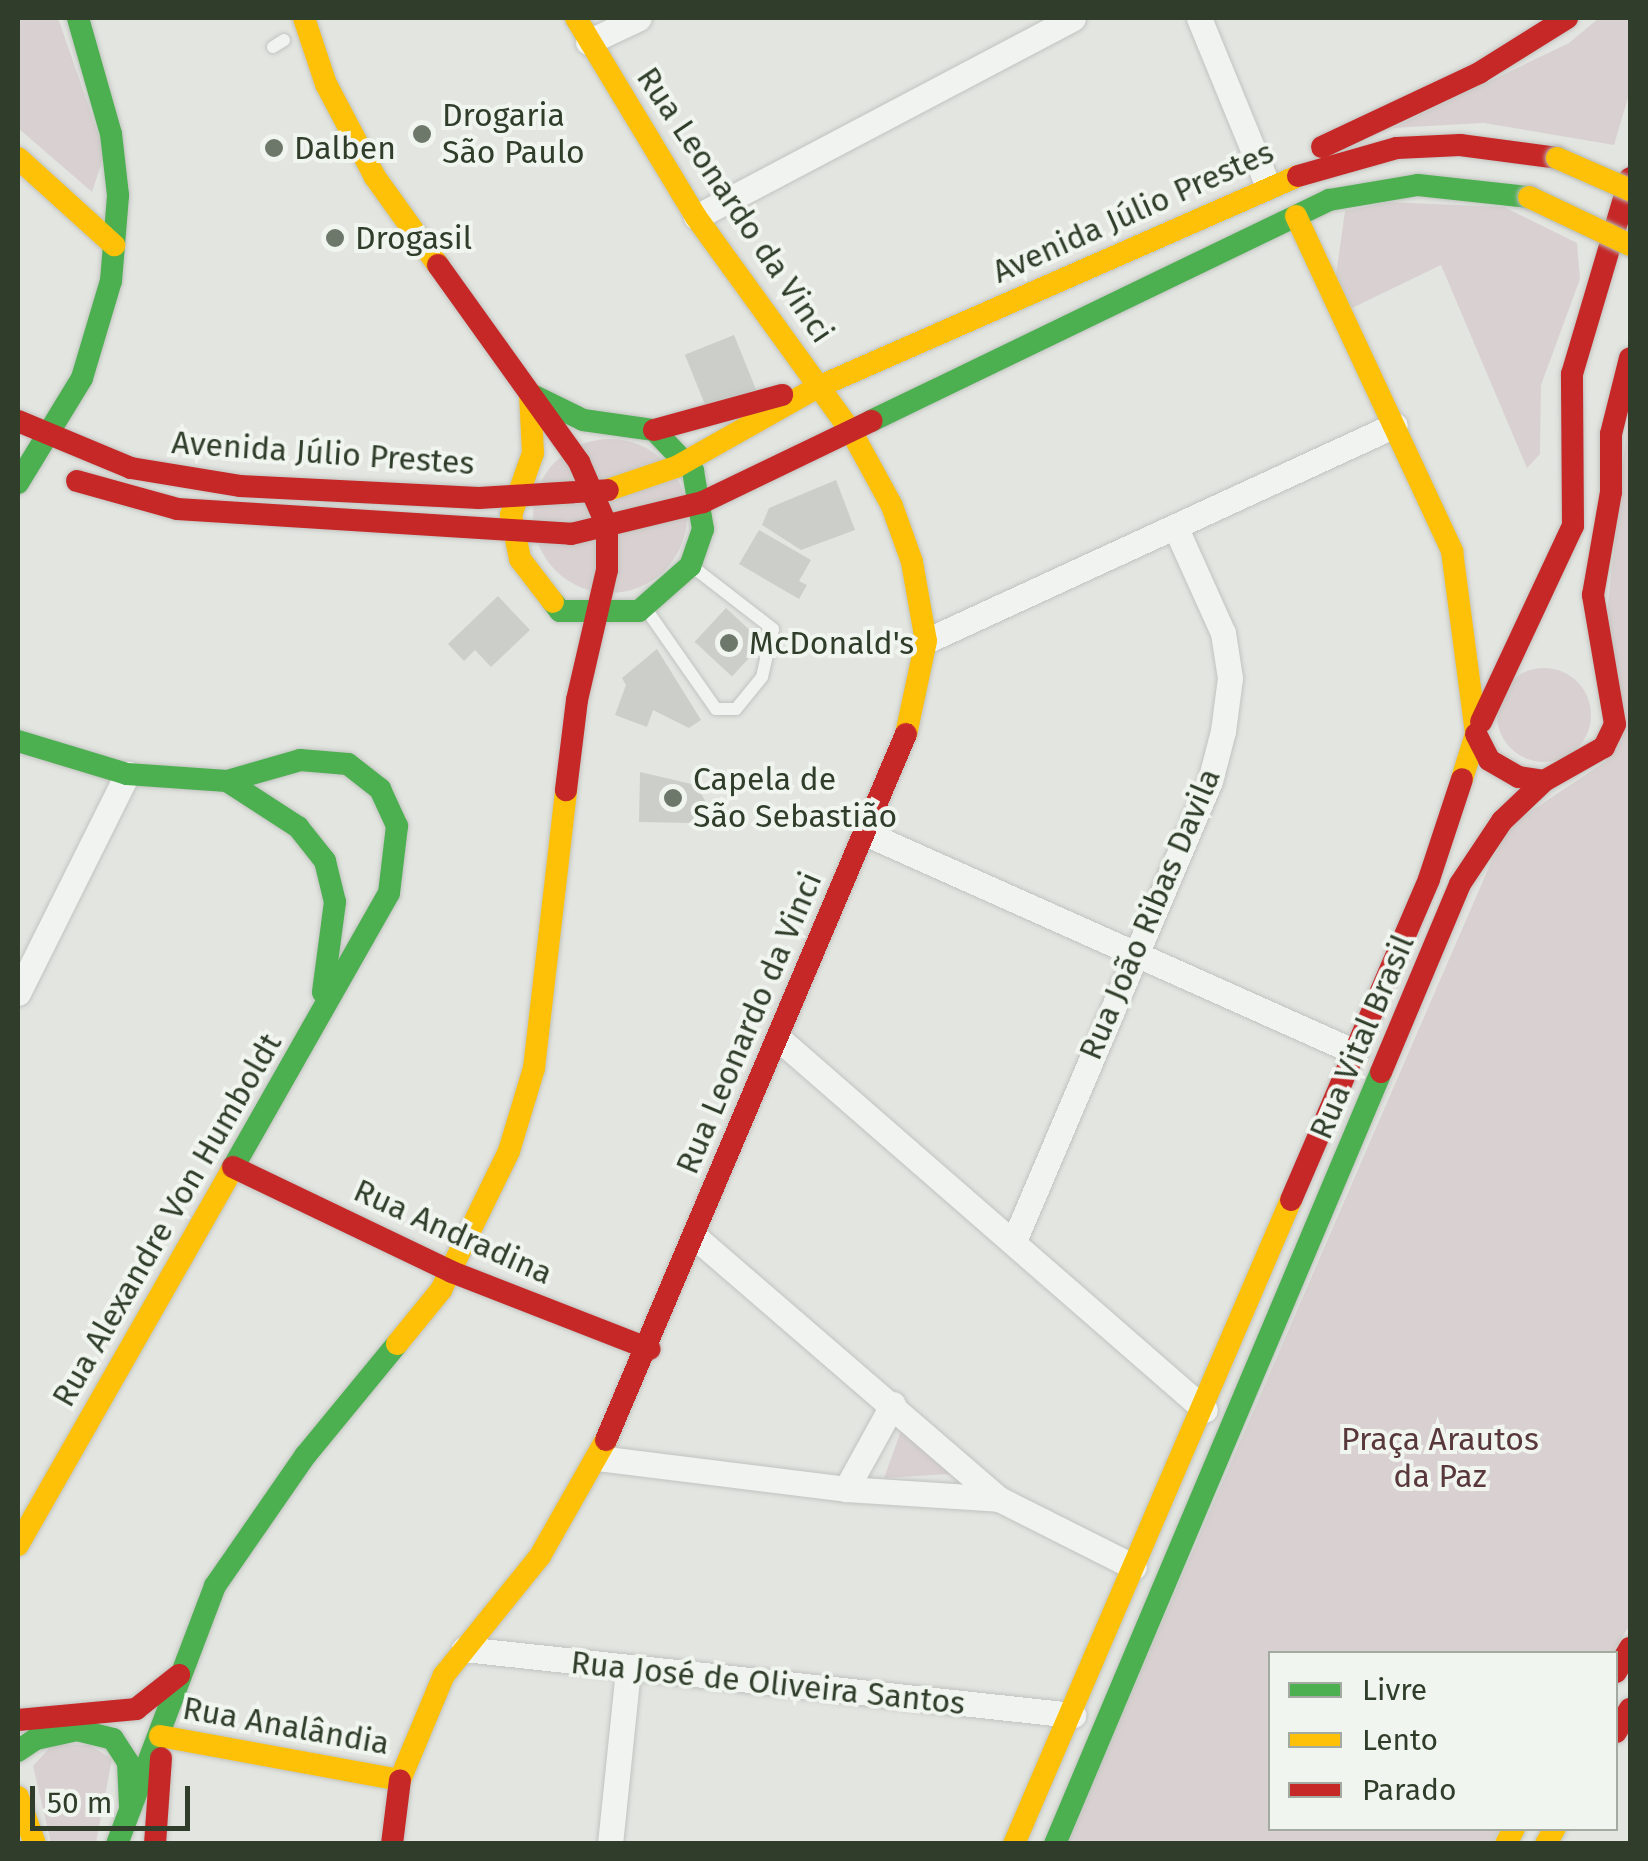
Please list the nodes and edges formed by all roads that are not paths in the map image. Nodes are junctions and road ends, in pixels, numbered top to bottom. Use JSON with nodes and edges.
{"nodes":[{"id":1,"x":78,"y":18,"type":"edge"},
{"id":2,"x":304,"y":18,"type":"edge"},
{"id":3,"x":576,"y":18,"type":"edge"},
{"id":4,"x":639,"y":18,"type":"edge"},
{"id":5,"x":1073,"y":18,"type":"edge"},
{"id":6,"x":1199,"y":18,"type":"edge"},
{"id":7,"x":1567,"y":18,"type":"edge"},
{"id":8,"x":588,"y":42,"type":"junction"},
{"id":9,"x":18,"y":158,"type":"edge"},
{"id":10,"x":1630,"y":178,"type":"edge"},
{"id":11,"x":1267,"y":184,"type":"junction"},
{"id":12,"x":1630,"y":190,"type":"edge"},
{"id":13,"x":1296,"y":216,"type":"junction"},
{"id":14,"x":696,"y":218,"type":"junction"},
{"id":15,"x":1630,"y":245,"type":"edge"},
{"id":16,"x":114,"y":246,"type":"junction"},
{"id":17,"x":1630,"y":358,"type":"edge"},
{"id":18,"x":818,"y":387,"type":"junction"},
{"id":19,"x":530,"y":394,"type":"junction"},
{"id":20,"x":18,"y":421,"type":"edge"},
{"id":21,"x":1395,"y":424,"type":"junction"},
{"id":22,"x":654,"y":430,"type":"junction"},
{"id":23,"x":852,"y":431,"type":"junction"},
{"id":24,"x":49,"y":438,"type":"junction"},
{"id":25,"x":25,"y":457,"type":"edge"},
{"id":26,"x":686,"y":460,"type":"junction"},
{"id":27,"x":18,"y":483,"type":"edge"},
{"id":28,"x":594,"y":493,"type":"junction"},
{"id":29,"x":513,"y":496,"type":"junction"},
{"id":30,"x":703,"y":502,"type":"junction"},
{"id":31,"x":608,"y":526,"type":"junction"},
{"id":32,"x":1175,"y":526,"type":"junction"},
{"id":33,"x":512,"y":534,"type":"junction"},
{"id":34,"x":690,"y":566,"type":"junction"},
{"id":35,"x":642,"y":609,"type":"junction"},
{"id":36,"x":560,"y":611,"type":"junction"},
{"id":37,"x":596,"y":614,"type":"junction"},
{"id":38,"x":926,"y":640,"type":"junction"},
{"id":39,"x":577,"y":700,"type":"junction"},
{"id":40,"x":1476,"y":734,"type":"junction"},
{"id":41,"x":18,"y":741,"type":"edge"},
{"id":42,"x":127,"y":774,"type":"junction"},
{"id":43,"x":227,"y":781,"type":"junction"},
{"id":44,"x":1544,"y":781,"type":"junction"},
{"id":45,"x":865,"y":834,"type":"junction"},
{"id":46,"x":1134,"y":956,"type":"junction"},
{"id":47,"x":18,"y":993,"type":"edge"},
{"id":48,"x":313,"y":1032,"type":"junction"},
{"id":49,"x":778,"y":1038,"type":"junction"},
{"id":50,"x":1355,"y":1052,"type":"junction"},
{"id":51,"x":233,"y":1168,"type":"junction"},
{"id":52,"x":694,"y":1236,"type":"junction"},
{"id":53,"x":1014,"y":1241,"type":"junction"},
{"id":54,"x":452,"y":1272,"type":"junction"},
{"id":55,"x":650,"y":1349,"type":"junction"},
{"id":56,"x":893,"y":1404,"type":"junction"},
{"id":57,"x":1205,"y":1410,"type":"junction"},
{"id":58,"x":598,"y":1458,"type":"junction"},
{"id":59,"x":846,"y":1489,"type":"junction"},
{"id":60,"x":999,"y":1499,"type":"junction"},
{"id":61,"x":18,"y":1545,"type":"edge"},
{"id":62,"x":1134,"y":1567,"type":"junction"},
{"id":63,"x":464,"y":1649,"type":"junction"},
{"id":64,"x":628,"y":1670,"type":"junction"},
{"id":65,"x":181,"y":1673,"type":"junction"},
{"id":66,"x":1073,"y":1716,"type":"junction"},
{"id":67,"x":18,"y":1720,"type":"edge"},
{"id":68,"x":160,"y":1736,"type":"junction"},
{"id":69,"x":18,"y":1751,"type":"edge"},
{"id":70,"x":400,"y":1780,"type":"junction"},
{"id":71,"x":18,"y":1796,"type":"edge"},
{"id":72,"x":130,"y":1809,"type":"junction"},
{"id":73,"x":35,"y":1844,"type":"edge"},
{"id":74,"x":117,"y":1844,"type":"edge"},
{"id":75,"x":155,"y":1844,"type":"edge"},
{"id":76,"x":392,"y":1844,"type":"edge"},
{"id":77,"x":610,"y":1844,"type":"edge"},
{"id":78,"x":1014,"y":1844,"type":"edge"},
{"id":79,"x":1055,"y":1844,"type":"edge"}],
"edges":[{"from":1,"to":16,"type":"main road"},
{"from":2,"to":19,"type":"main road"},
{"from":3,"to":8,"type":"main road","name":"Rua Leonardo da Vinci"},
{"from":4,"to":8,"type":"street"},
{"from":5,"to":14,"type":"street"},
{"from":6,"to":11,"type":"street"},
{"from":7,"to":11,"type":"main road"},
{"from":8,"to":14,"type":"main road","name":"Rua Leonardo da Vinci"},
{"from":9,"to":16,"type":"main road"},
{"from":10,"to":40,"type":"main road"},
{"from":11,"to":12,"type":"main road","name":"Avenida Júlio Prestes","bridge":true},
{"from":11,"to":18,"type":"main road","name":"Avenida Júlio Prestes"},
{"from":13,"to":15,"type":"main road","bridge":true},
{"from":13,"to":21,"type":"main road","name":"Rua Vital Brasil"},
{"from":13,"to":23,"type":"main road"},
{"from":14,"to":18,"type":"main road","name":"Rua Leonardo da Vinci"},
{"from":16,"to":24,"type":"main road"},
{"from":17,"to":44,"type":"main road","name":"Rua Vital Brasil"},
{"from":18,"to":22,"type":"main road"},
{"from":18,"to":23,"type":"main road","name":"Rua Leonardo da Vinci"},
{"from":18,"to":26,"type":"main road","name":"Avenida Júlio Prestes"},
{"from":19,"to":22,"type":"main road"},
{"from":19,"to":28,"type":"main road"},
{"from":19,"to":29,"type":"main road"},
{"from":20,"to":24,"type":"main road","name":"Avenida Júlio Prestes"},
{"from":21,"to":32,"type":"street"},
{"from":21,"to":40,"type":"main road","name":"Rua Vital Brasil"},
{"from":22,"to":26,"type":"main road"},
{"from":23,"to":30,"type":"main road"},
{"from":23,"to":38,"type":"main road","name":"Rua Leonardo da Vinci"},
{"from":24,"to":25,"type":"main road"},
{"from":24,"to":29,"type":"main road","name":"Avenida Júlio Prestes"},
{"from":25,"to":27,"type":"main road"},
{"from":25,"to":33,"type":"main road","name":"Avenida Júlio Prestes"},
{"from":26,"to":28,"type":"main road","name":"Avenida Júlio Prestes"},
{"from":26,"to":30,"type":"main road"},
{"from":28,"to":29,"type":"main road","name":"Avenida Júlio Prestes"},
{"from":28,"to":31,"type":"main road"},
{"from":29,"to":33,"type":"main road"},
{"from":30,"to":31,"type":"main road","name":"Avenida Júlio Prestes"},
{"from":30,"to":34,"type":"main road"},
{"from":31,"to":33,"type":"main road","name":"Avenida Júlio Prestes"},
{"from":31,"to":37,"type":"main road"},
{"from":32,"to":38,"type":"street"},
{"from":32,"to":46,"type":"street","name":"Rua João Ribas Davila"},
{"from":33,"to":36,"type":"main road"},
{"from":34,"to":35,"type":"main road"},
{"from":34,"to":35,"type":"lane"},
{"from":35,"to":37,"type":"main road"},
{"from":35,"to":39,"type":"main road"},
{"from":36,"to":37,"type":"main road"},
{"from":36,"to":39,"type":"main road"},
{"from":37,"to":39,"type":"main road"},
{"from":38,"to":45,"type":"main road","name":"Rua Leonardo da Vinci"},
{"from":39,"to":54,"type":"main road"},
{"from":40,"to":44,"type":"main road"},
{"from":40,"to":50,"type":"main road","name":"Rua Vital Brasil"},
{"from":41,"to":42,"type":"main road","name":"Rua Alexandre Von Humboldt"},
{"from":42,"to":43,"type":"main road","name":"Rua Alexandre Von Humboldt"},
{"from":42,"to":47,"type":"street"},
{"from":43,"to":48,"type":"main road","name":"Rua Alexandre Von Humboldt"},
{"from":43,"to":48,"type":"main road","name":"Rua Alexandre Von Humboldt"},
{"from":44,"to":79,"type":"main road","name":"Rua Vital Brasil"},
{"from":45,"to":46,"type":"street"},
{"from":45,"to":49,"type":"main road","name":"Rua Leonardo da Vinci"},
{"from":46,"to":50,"type":"street"},
{"from":46,"to":53,"type":"street","name":"Rua João Ribas Davila"},
{"from":48,"to":51,"type":"main road","name":"Rua Alexandre Von Humboldt"},
{"from":49,"to":52,"type":"main road","name":"Rua Leonardo da Vinci"},
{"from":49,"to":53,"type":"street"},
{"from":50,"to":57,"type":"main road","name":"Rua Vital Brasil"},
{"from":51,"to":54,"type":"main road","name":"Rua Andradina"},
{"from":51,"to":61,"type":"main road","name":"Rua Alexandre Von Humboldt"},
{"from":52,"to":55,"type":"main road","name":"Rua Leonardo da Vinci"},
{"from":52,"to":56,"type":"street"},
{"from":53,"to":57,"type":"street"},
{"from":54,"to":55,"type":"main road","name":"Rua Andradina"},
{"from":54,"to":65,"type":"main road"},
{"from":55,"to":58,"type":"main road","name":"Rua Leonardo da Vinci"},
{"from":56,"to":59,"type":"street"},
{"from":56,"to":60,"type":"street"},
{"from":57,"to":62,"type":"main road","name":"Rua Vital Brasil"},
{"from":58,"to":59,"type":"street"},
{"from":58,"to":63,"type":"main road","name":"Rua Leonardo da Vinci"},
{"from":59,"to":60,"type":"street"},
{"from":60,"to":62,"type":"street"},
{"from":62,"to":66,"type":"main road","name":"Rua Vital Brasil"},
{"from":63,"to":64,"type":"street","name":"Rua José de Oliveira Santos"},
{"from":63,"to":70,"type":"main road","name":"Rua Leonardo da Vinci"},
{"from":64,"to":66,"type":"street","name":"Rua José de Oliveira Santos"},
{"from":64,"to":77,"type":"street"},
{"from":65,"to":67,"type":"main road"},
{"from":65,"to":68,"type":"main road"},
{"from":66,"to":78,"type":"main road","name":"Rua Vital Brasil"},
{"from":68,"to":70,"type":"main road","name":"Rua Analândia"},
{"from":68,"to":72,"type":"main road"},
{"from":68,"to":75,"type":"main road"},
{"from":69,"to":72,"type":"main road"},
{"from":70,"to":76,"type":"main road","name":"Rua Leonardo da Vinci"},
{"from":71,"to":73,"type":"main road"},
{"from":72,"to":74,"type":"main road"}]}
